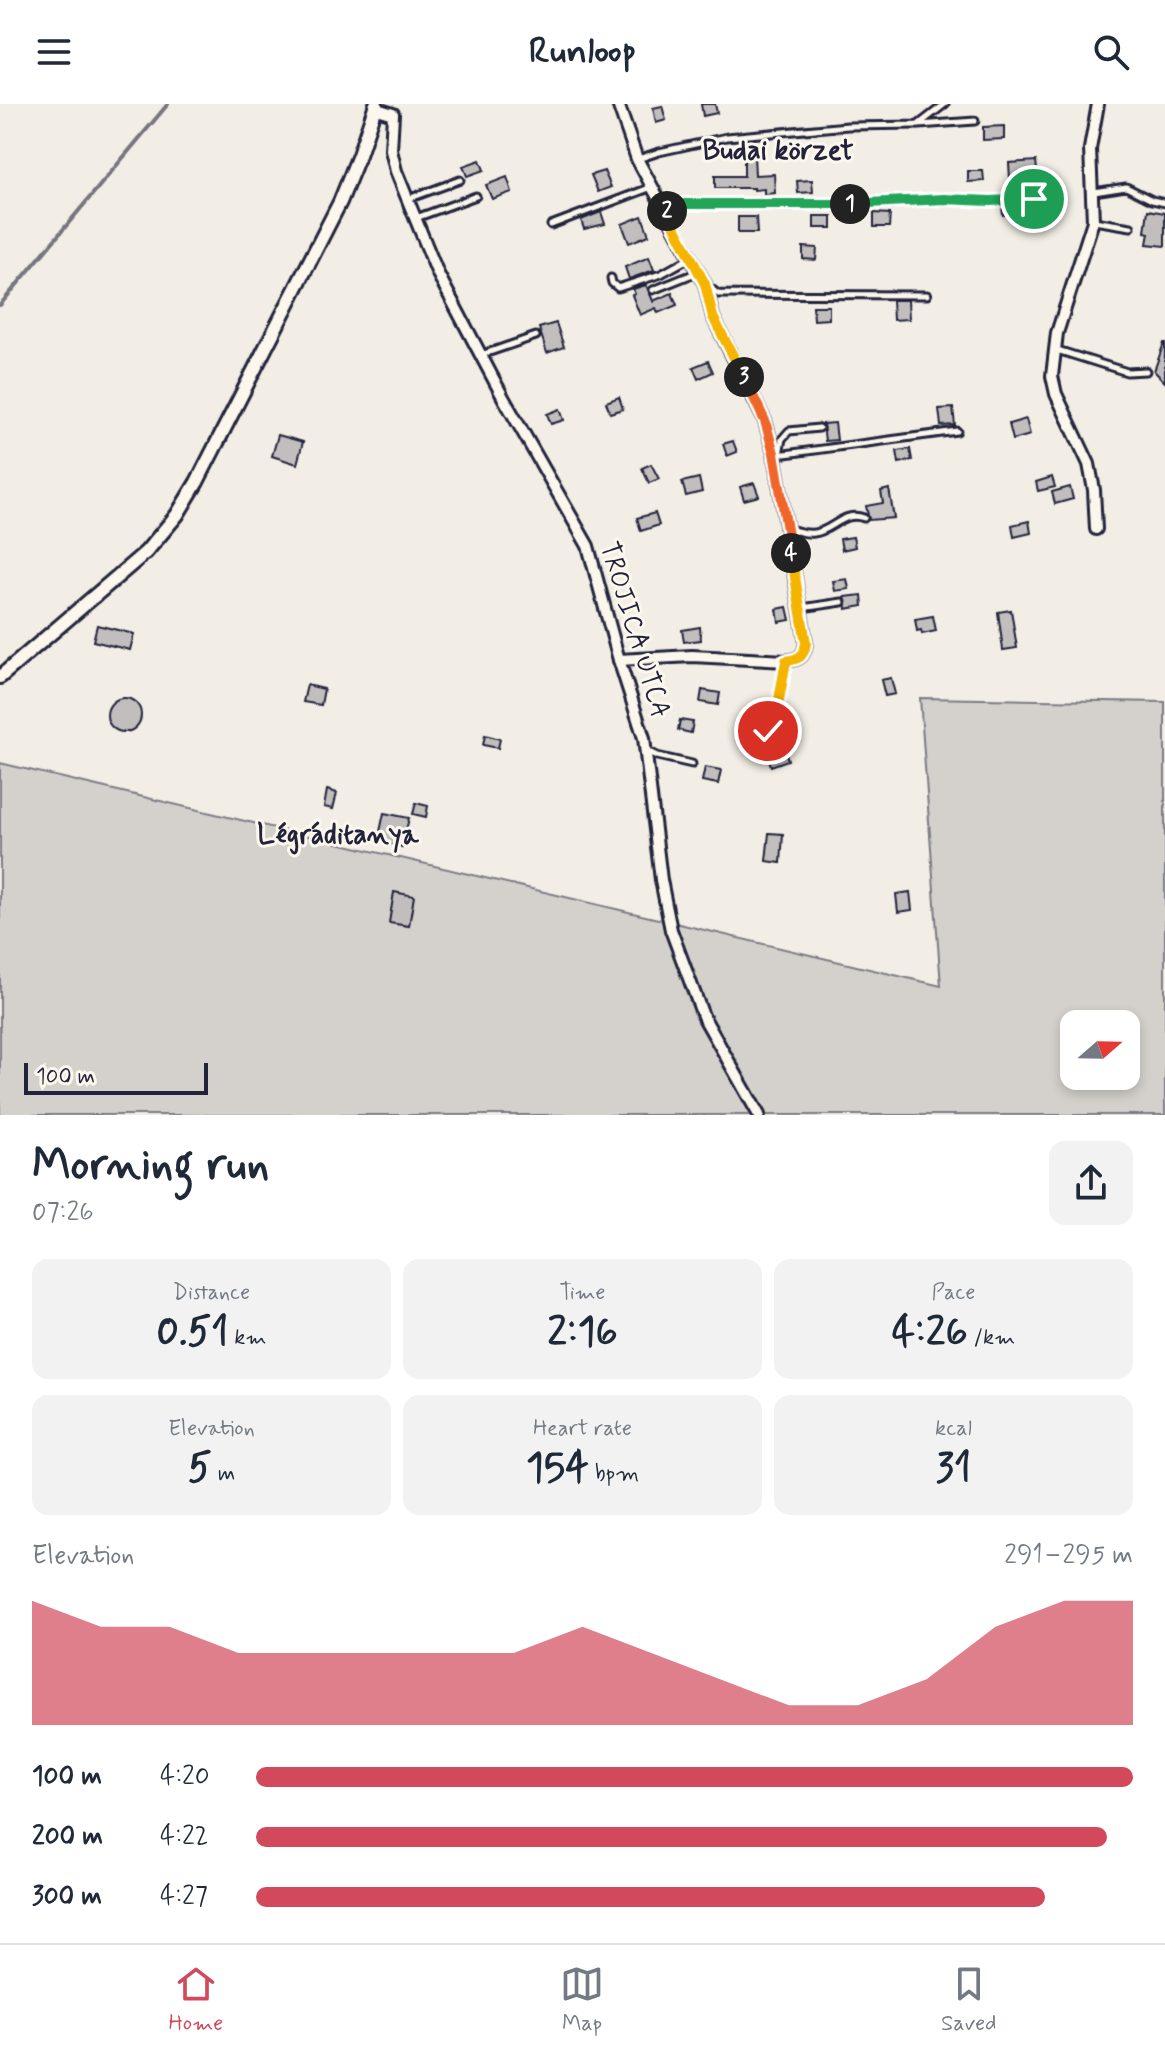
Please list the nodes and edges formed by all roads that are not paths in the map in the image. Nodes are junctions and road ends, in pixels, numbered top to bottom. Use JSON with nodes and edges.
{"nodes":[{"id":1,"x":618,"y":104,"type":"edge"},
{"id":2,"x":945,"y":104,"type":"edge"},
{"id":3,"x":1098,"y":104,"type":"edge"},
{"id":4,"x":375,"y":106,"type":"edge"},
{"id":5,"x":396,"y":110,"type":"edge"},
{"id":6,"x":975,"y":121,"type":"dead end"},
{"id":7,"x":918,"y":125,"type":"junction"},
{"id":8,"x":637,"y":159,"type":"junction"},
{"id":9,"x":460,"y":180,"type":"dead end"},
{"id":10,"x":653,"y":186,"type":"junction"},
{"id":11,"x":1093,"y":192,"type":"junction"},
{"id":12,"x":476,"y":196,"type":"dead end"},
{"id":13,"x":407,"y":199,"type":"junction"},
{"id":14,"x":1034,"y":199,"type":"dead end"},
{"id":15,"x":1165,"y":203,"type":"edge"},
{"id":16,"x":667,"y":211,"type":"junction"},
{"id":17,"x":415,"y":218,"type":"junction"},
{"id":18,"x":1093,"y":221,"type":"junction"},
{"id":19,"x":551,"y":225,"type":"dead end"},
{"id":20,"x":1131,"y":227,"type":"dead end"},
{"id":21,"x":691,"y":258,"type":"junction"},
{"id":22,"x":699,"y":272,"type":"junction"},
{"id":23,"x":611,"y":278,"type":"dead end"},
{"id":24,"x":705,"y":284,"type":"junction"},
{"id":25,"x":653,"y":290,"type":"dead end"},
{"id":26,"x":927,"y":295,"type":"dead end"},
{"id":27,"x":536,"y":336,"type":"dead end"},
{"id":28,"x":1053,"y":349,"type":"junction"},
{"id":29,"x":480,"y":355,"type":"junction"},
{"id":30,"x":1146,"y":371,"type":"dead end"},
{"id":31,"x":819,"y":428,"type":"dead end"},
{"id":32,"x":957,"y":431,"type":"dead end"},
{"id":33,"x":777,"y":453,"type":"junction"},
{"id":34,"x":864,"y":518,"type":"dead end"},
{"id":35,"x":786,"y":527,"type":"junction"},
{"id":36,"x":1096,"y":529,"type":"dead end"},
{"id":37,"x":842,"y":602,"type":"dead end"},
{"id":38,"x":802,"y":608,"type":"junction"},
{"id":39,"x":619,"y":660,"type":"junction"},
{"id":40,"x":786,"y":661,"type":"junction"},
{"id":41,"x":0,"y":677,"type":"edge"},
{"id":42,"x":768,"y":731,"type":"dead end"},
{"id":43,"x":646,"y":750,"type":"junction"},
{"id":44,"x":692,"y":764,"type":"dead end"},
{"id":45,"x":759,"y":1115,"type":"edge"}],
"edges":[{"from":1,"to":8,"type":"street"},
{"from":2,"to":7,"type":"lane"},
{"from":3,"to":11,"type":"street"},
{"from":4,"to":5,"type":"street","name":"TROJICA UTCA"},
{"from":4,"to":41,"type":"street"},
{"from":5,"to":13,"type":"street","name":"TROJICA UTCA"},
{"from":6,"to":7,"type":"lane"},
{"from":7,"to":8,"type":"lane"},
{"from":8,"to":10,"type":"street"},
{"from":9,"to":13,"type":"lane"},
{"from":10,"to":16,"type":"street"},
{"from":10,"to":19,"type":"lane"},
{"from":11,"to":15,"type":"lane"},
{"from":11,"to":18,"type":"street"},
{"from":12,"to":17,"type":"lane"},
{"from":13,"to":17,"type":"street","name":"TROJICA UTCA"},
{"from":14,"to":16,"type":"lane"},
{"from":16,"to":21,"type":"street"},
{"from":17,"to":29,"type":"street","name":"TROJICA UTCA"},
{"from":18,"to":20,"type":"lane"},
{"from":18,"to":28,"type":"street"},
{"from":21,"to":22,"type":"street"},
{"from":21,"to":23,"type":"lane"},
{"from":22,"to":24,"type":"street"},
{"from":22,"to":25,"type":"lane"},
{"from":24,"to":26,"type":"lane"},
{"from":24,"to":33,"type":"street"},
{"from":27,"to":29,"type":"lane"},
{"from":28,"to":30,"type":"lane"},
{"from":28,"to":36,"type":"street"},
{"from":29,"to":39,"type":"street","name":"TROJICA UTCA"},
{"from":31,"to":33,"type":"lane"},
{"from":32,"to":33,"type":"lane"},
{"from":33,"to":35,"type":"street"},
{"from":34,"to":35,"type":"lane"},
{"from":35,"to":38,"type":"street"},
{"from":37,"to":38,"type":"lane"},
{"from":38,"to":40,"type":"street"},
{"from":39,"to":40,"type":"street"},
{"from":39,"to":43,"type":"street","name":"TROJICA UTCA"},
{"from":40,"to":42,"type":"lane"},
{"from":43,"to":44,"type":"lane"},
{"from":43,"to":45,"type":"street","name":"TROJICA UTCA"}]}
